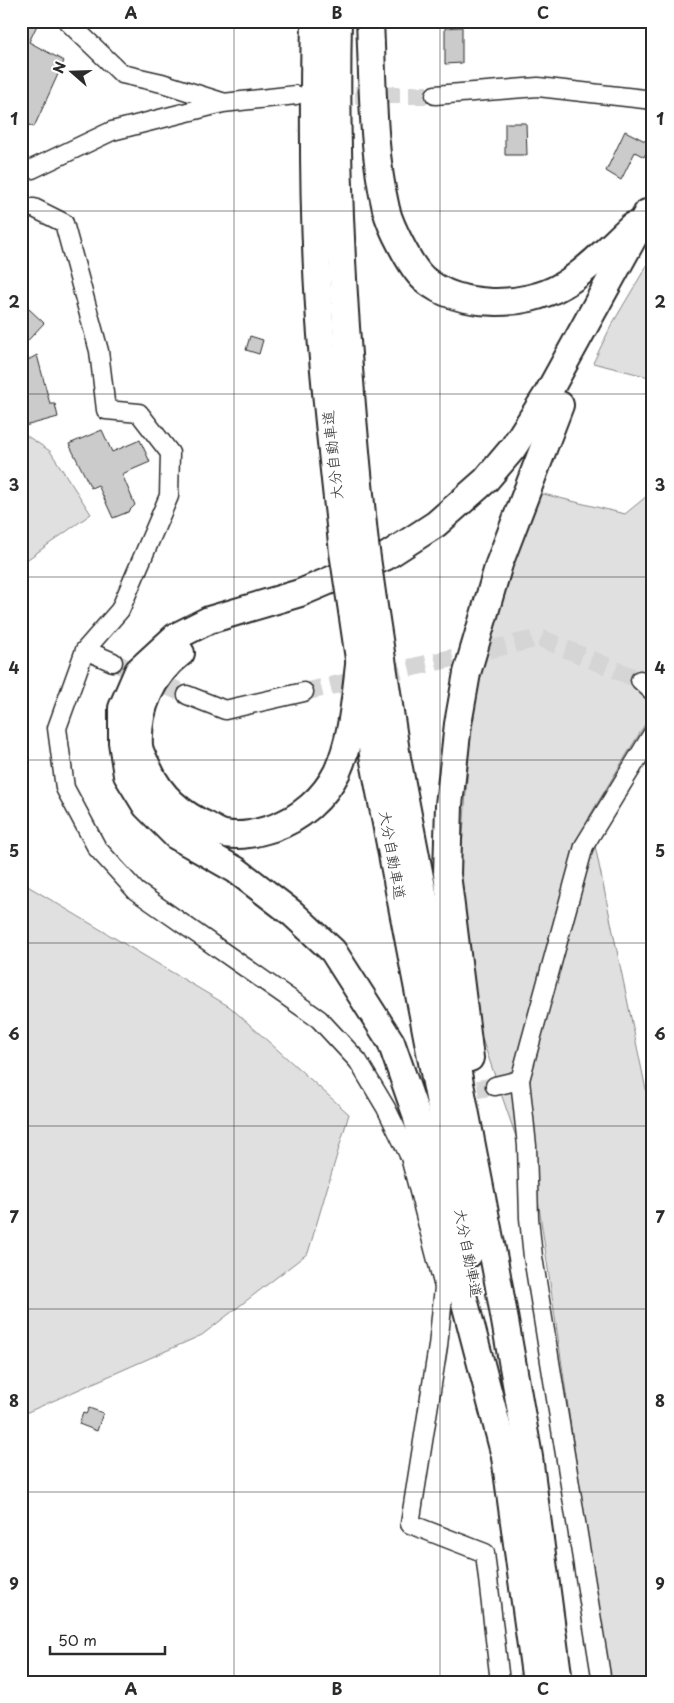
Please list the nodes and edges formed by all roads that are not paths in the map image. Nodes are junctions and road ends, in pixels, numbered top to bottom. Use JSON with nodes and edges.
{"nodes":[{"id":1,"x":66,"y":21,"type":"edge"},
{"id":2,"x":315,"y":21,"type":"edge"},
{"id":3,"x":338,"y":21,"type":"edge"},
{"id":4,"x":370,"y":21,"type":"edge"},
{"id":5,"x":296,"y":95,"type":"dead end"},
{"id":6,"x":435,"y":95,"type":"tunnel mouth"},
{"id":7,"x":653,"y":100,"type":"edge"},
{"id":8,"x":223,"y":103,"type":"junction"},
{"id":9,"x":21,"y":170,"type":"edge"},
{"id":10,"x":21,"y":208,"type":"edge"},
{"id":11,"x":650,"y":210,"type":"edge"},
{"id":12,"x":653,"y":242,"type":"edge"},
{"id":13,"x":560,"y":405,"type":"junction"},
{"id":14,"x":354,"y":548,"type":"junction"},
{"id":15,"x":363,"y":605,"type":"junction"},
{"id":16,"x":85,"y":650,"type":"junction"},
{"id":17,"x":360,"y":657,"type":"junction"},
{"id":18,"x":112,"y":662,"type":"tunnel mouth"},
{"id":19,"x":304,"y":692,"type":"tunnel mouth"},
{"id":20,"x":187,"y":695,"type":"tunnel mouth"},
{"id":21,"x":653,"y":733,"type":"edge"},
{"id":22,"x":520,"y":1080,"type":"junction"},
{"id":23,"x":495,"y":1086,"type":"tunnel mouth"},
{"id":24,"x":496,"y":1270,"type":"junction"},
{"id":25,"x":506,"y":1460,"type":"junction"},
{"id":26,"x":500,"y":1682,"type":"edge"},
{"id":27,"x":536,"y":1682,"type":"edge"},
{"id":28,"x":559,"y":1682,"type":"edge"},
{"id":29,"x":602,"y":1682,"type":"edge"}],
"edges":[{"from":1,"to":8,"type":"street"},
{"from":2,"to":14,"type":"highway","name":"大分自動車道"},
{"from":3,"to":14,"type":"highway","name":"大分自動車道"},
{"from":4,"to":11,"type":"highway"},
{"from":5,"to":8,"type":"street"},
{"from":6,"to":7,"type":"street"},
{"from":8,"to":9,"type":"street"},
{"from":10,"to":16,"type":"street"},
{"from":11,"to":25,"type":"highway"},
{"from":12,"to":13,"type":"highway"},
{"from":13,"to":17,"type":"highway"},
{"from":13,"to":24,"type":"highway"},
{"from":14,"to":15,"type":"highway","name":"大分自動車道","bridge":true},
{"from":15,"to":17,"type":"highway","name":"大分自動車道"},
{"from":15,"to":24,"type":"highway","name":"大分自動車道"},
{"from":16,"to":18,"type":"street"},
{"from":16,"to":26,"type":"street"},
{"from":17,"to":25,"type":"highway","name":"大分自動車道"},
{"from":19,"to":20,"type":"street"},
{"from":21,"to":22,"type":"street"},
{"from":22,"to":23,"type":"street"},
{"from":22,"to":29,"type":"street"},
{"from":24,"to":28,"type":"highway","name":"大分自動車道"},
{"from":25,"to":27,"type":"highway","name":"大分自動車道"}]}
